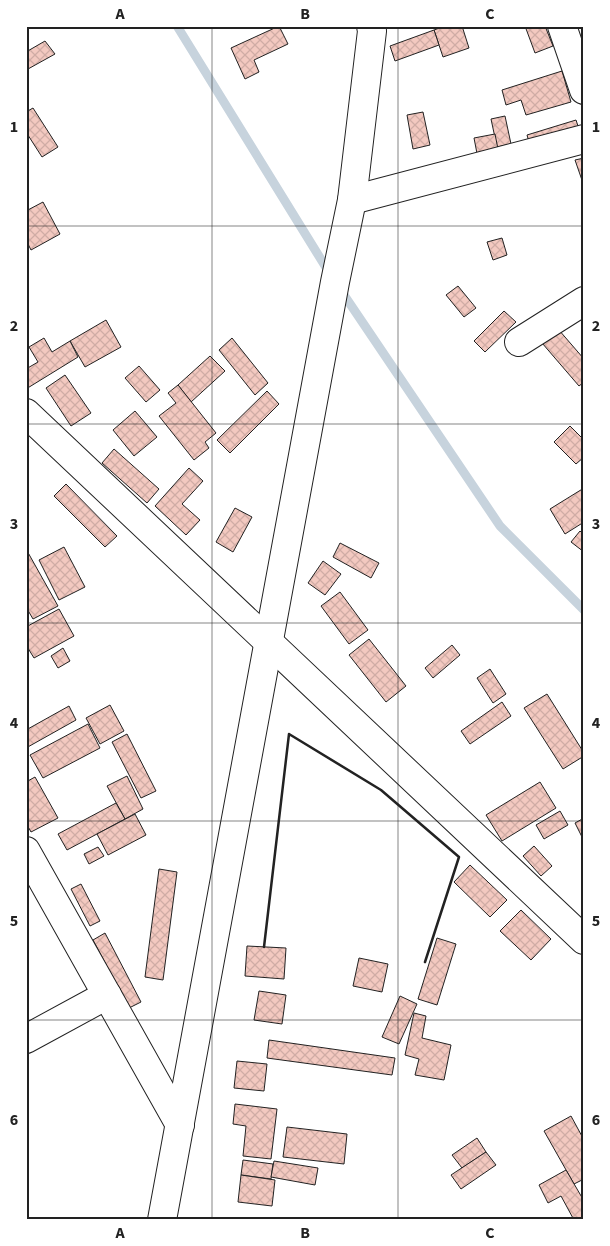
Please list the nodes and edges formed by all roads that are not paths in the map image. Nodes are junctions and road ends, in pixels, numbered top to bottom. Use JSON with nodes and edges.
{"nodes":[{"id":1,"x":371,"y":26,"type":"edge"},
{"id":2,"x":562,"y":26,"type":"edge"},
{"id":3,"x":583,"y":85,"type":"edge"},
{"id":4,"x":584,"y":139,"type":"edge"},
{"id":5,"x":352,"y":200,"type":"junction"},
{"id":6,"x":584,"y":301,"type":"edge"},
{"id":7,"x":519,"y":342,"type":"dead end"},
{"id":8,"x":26,"y":414,"type":"edge"},
{"id":9,"x":268,"y":642,"type":"junction"},
{"id":10,"x":26,"y":851,"type":"edge"},
{"id":11,"x":584,"y":940,"type":"edge"},
{"id":12,"x":107,"y":995,"type":"junction"},
{"id":13,"x":26,"y":1039,"type":"edge"},
{"id":14,"x":180,"y":1126,"type":"junction"},
{"id":15,"x":162,"y":1220,"type":"edge"}],
"edges":[{"from":1,"to":5,"type":"street"},
{"from":2,"to":3,"type":"street"},
{"from":4,"to":5,"type":"street"},
{"from":5,"to":9,"type":"street"},
{"from":6,"to":7,"type":"street"},
{"from":8,"to":9,"type":"street"},
{"from":9,"to":11,"type":"street"},
{"from":9,"to":14,"type":"street"},
{"from":10,"to":12,"type":"street"},
{"from":12,"to":13,"type":"street"},
{"from":12,"to":14,"type":"street"},
{"from":14,"to":15,"type":"street"}]}
